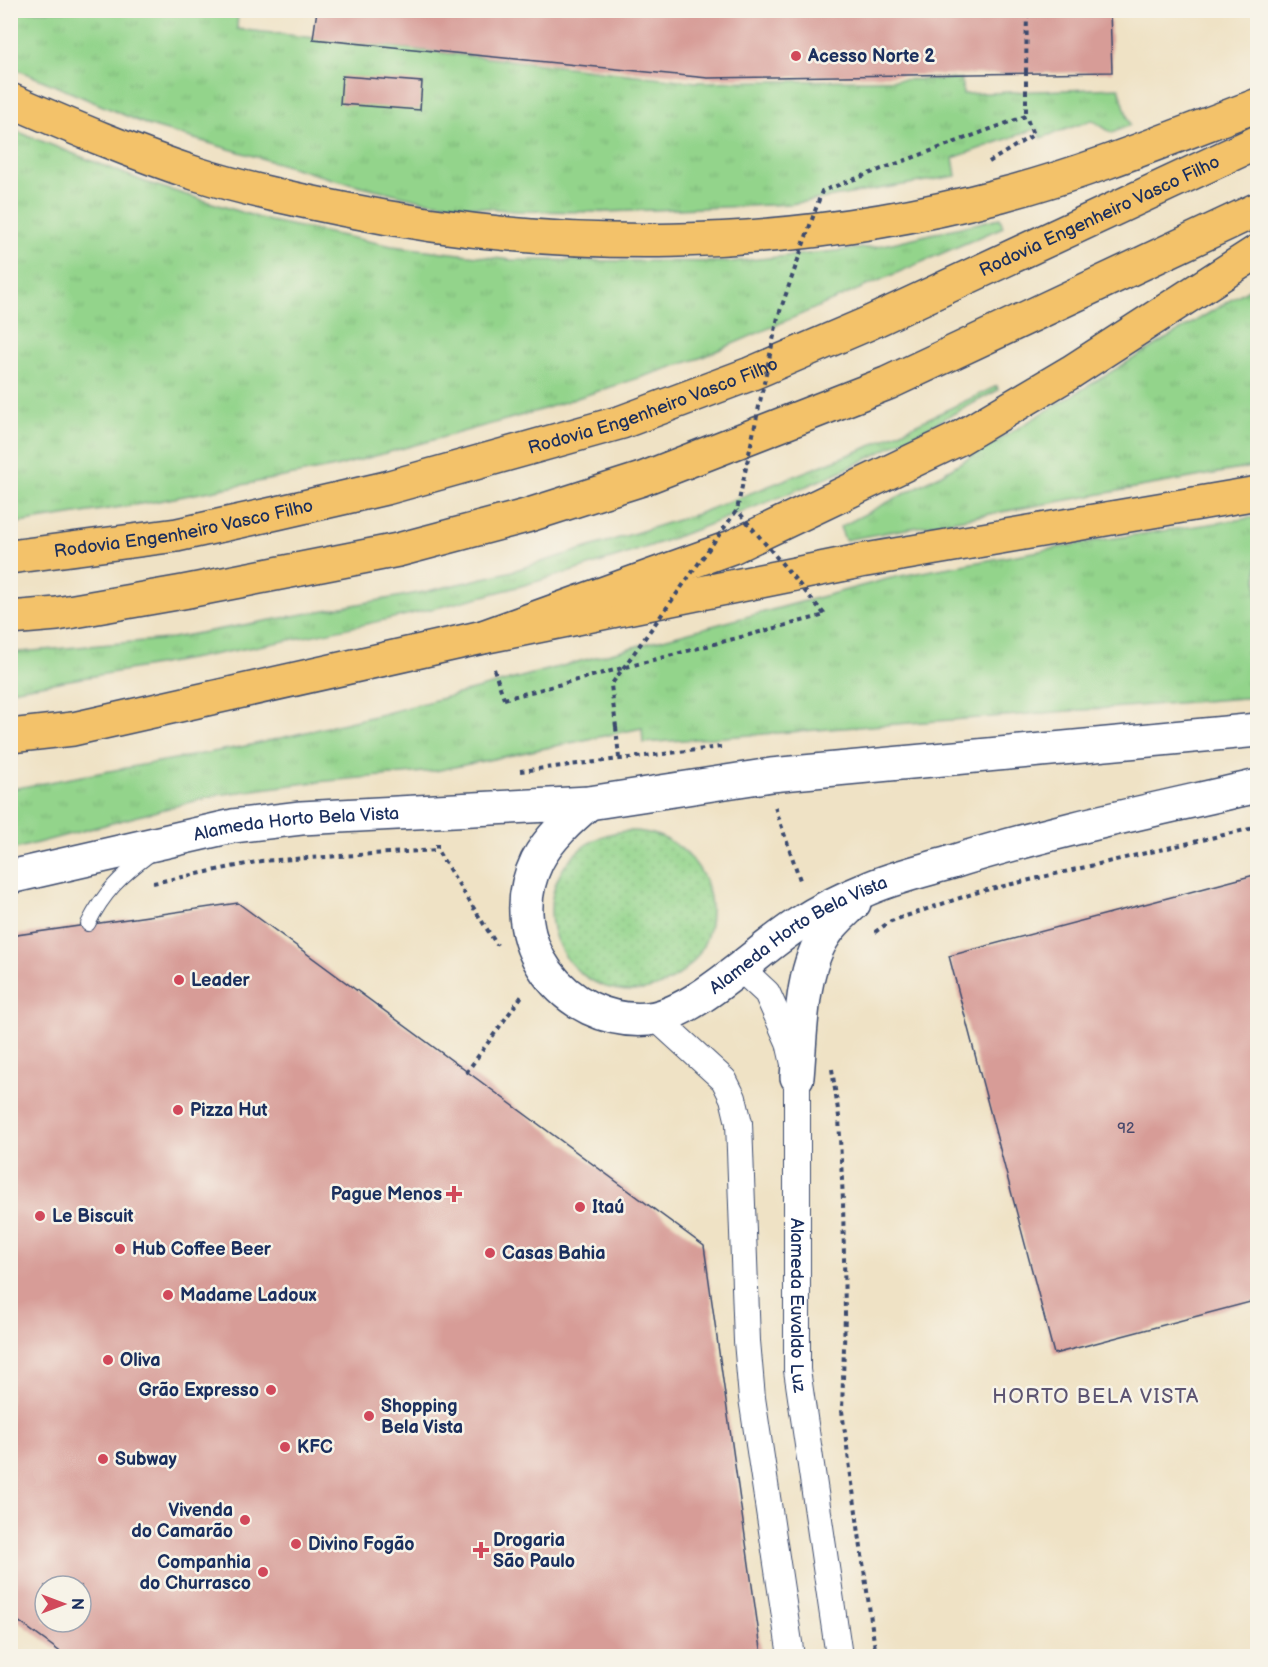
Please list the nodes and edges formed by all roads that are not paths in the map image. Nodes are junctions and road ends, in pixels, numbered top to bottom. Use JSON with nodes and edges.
{"nodes":[{"id":1,"x":10,"y":100,"type":"edge"},
{"id":2,"x":1257,"y":105,"type":"edge"},
{"id":3,"x":1257,"y":142,"type":"edge"},
{"id":4,"x":1257,"y":209,"type":"edge"},
{"id":5,"x":1257,"y":251,"type":"edge"},
{"id":6,"x":1257,"y":493,"type":"edge"},
{"id":7,"x":10,"y":557,"type":"edge"},
{"id":8,"x":10,"y":618,"type":"edge"},
{"id":9,"x":483,"y":637,"type":"junction"},
{"id":10,"x":1257,"y":730,"type":"edge"},
{"id":11,"x":10,"y":736,"type":"edge"},
{"id":12,"x":1257,"y":786,"type":"edge"},
{"id":13,"x":589,"y":803,"type":"junction"},
{"id":14,"x":170,"y":839,"type":"junction"},
{"id":15,"x":10,"y":877,"type":"edge"},
{"id":16,"x":867,"y":888,"type":"junction"},
{"id":17,"x":88,"y":924,"type":"dead end"},
{"id":18,"x":739,"y":967,"type":"junction"},
{"id":19,"x":655,"y":1017,"type":"junction"},
{"id":20,"x":797,"y":1077,"type":"junction"},
{"id":21,"x":791,"y":1656,"type":"edge"},
{"id":22,"x":839,"y":1656,"type":"edge"}],
"edges":[{"from":1,"to":2,"type":"main road"},
{"from":3,"to":7,"type":"main road","name":"Rodovia Engenheiro Vasco Filho"},
{"from":4,"to":8,"type":"main road"},
{"from":5,"to":9,"type":"main road"},
{"from":6,"to":9,"type":"main road"},
{"from":9,"to":11,"type":"main road"},
{"from":10,"to":13,"type":"street","name":"Alameda Horto Bela Vista"},
{"from":12,"to":16,"type":"street","name":"Alameda Horto Bela Vista"},
{"from":13,"to":14,"type":"street","name":"Alameda Horto Bela Vista"},
{"from":13,"to":19,"type":"street","name":"Alameda Horto Bela Vista"},
{"from":14,"to":15,"type":"street","name":"Alameda Horto Bela Vista"},
{"from":14,"to":17,"type":"lane"},
{"from":16,"to":18,"type":"street","name":"Alameda Horto Bela Vista"},
{"from":16,"to":20,"type":"street"},
{"from":18,"to":19,"type":"street","name":"Alameda Horto Bela Vista"},
{"from":18,"to":20,"type":"street","name":"Alameda Euvaldo Luz"},
{"from":19,"to":21,"type":"street"},
{"from":20,"to":22,"type":"street","name":"Alameda Euvaldo Luz"}]}
